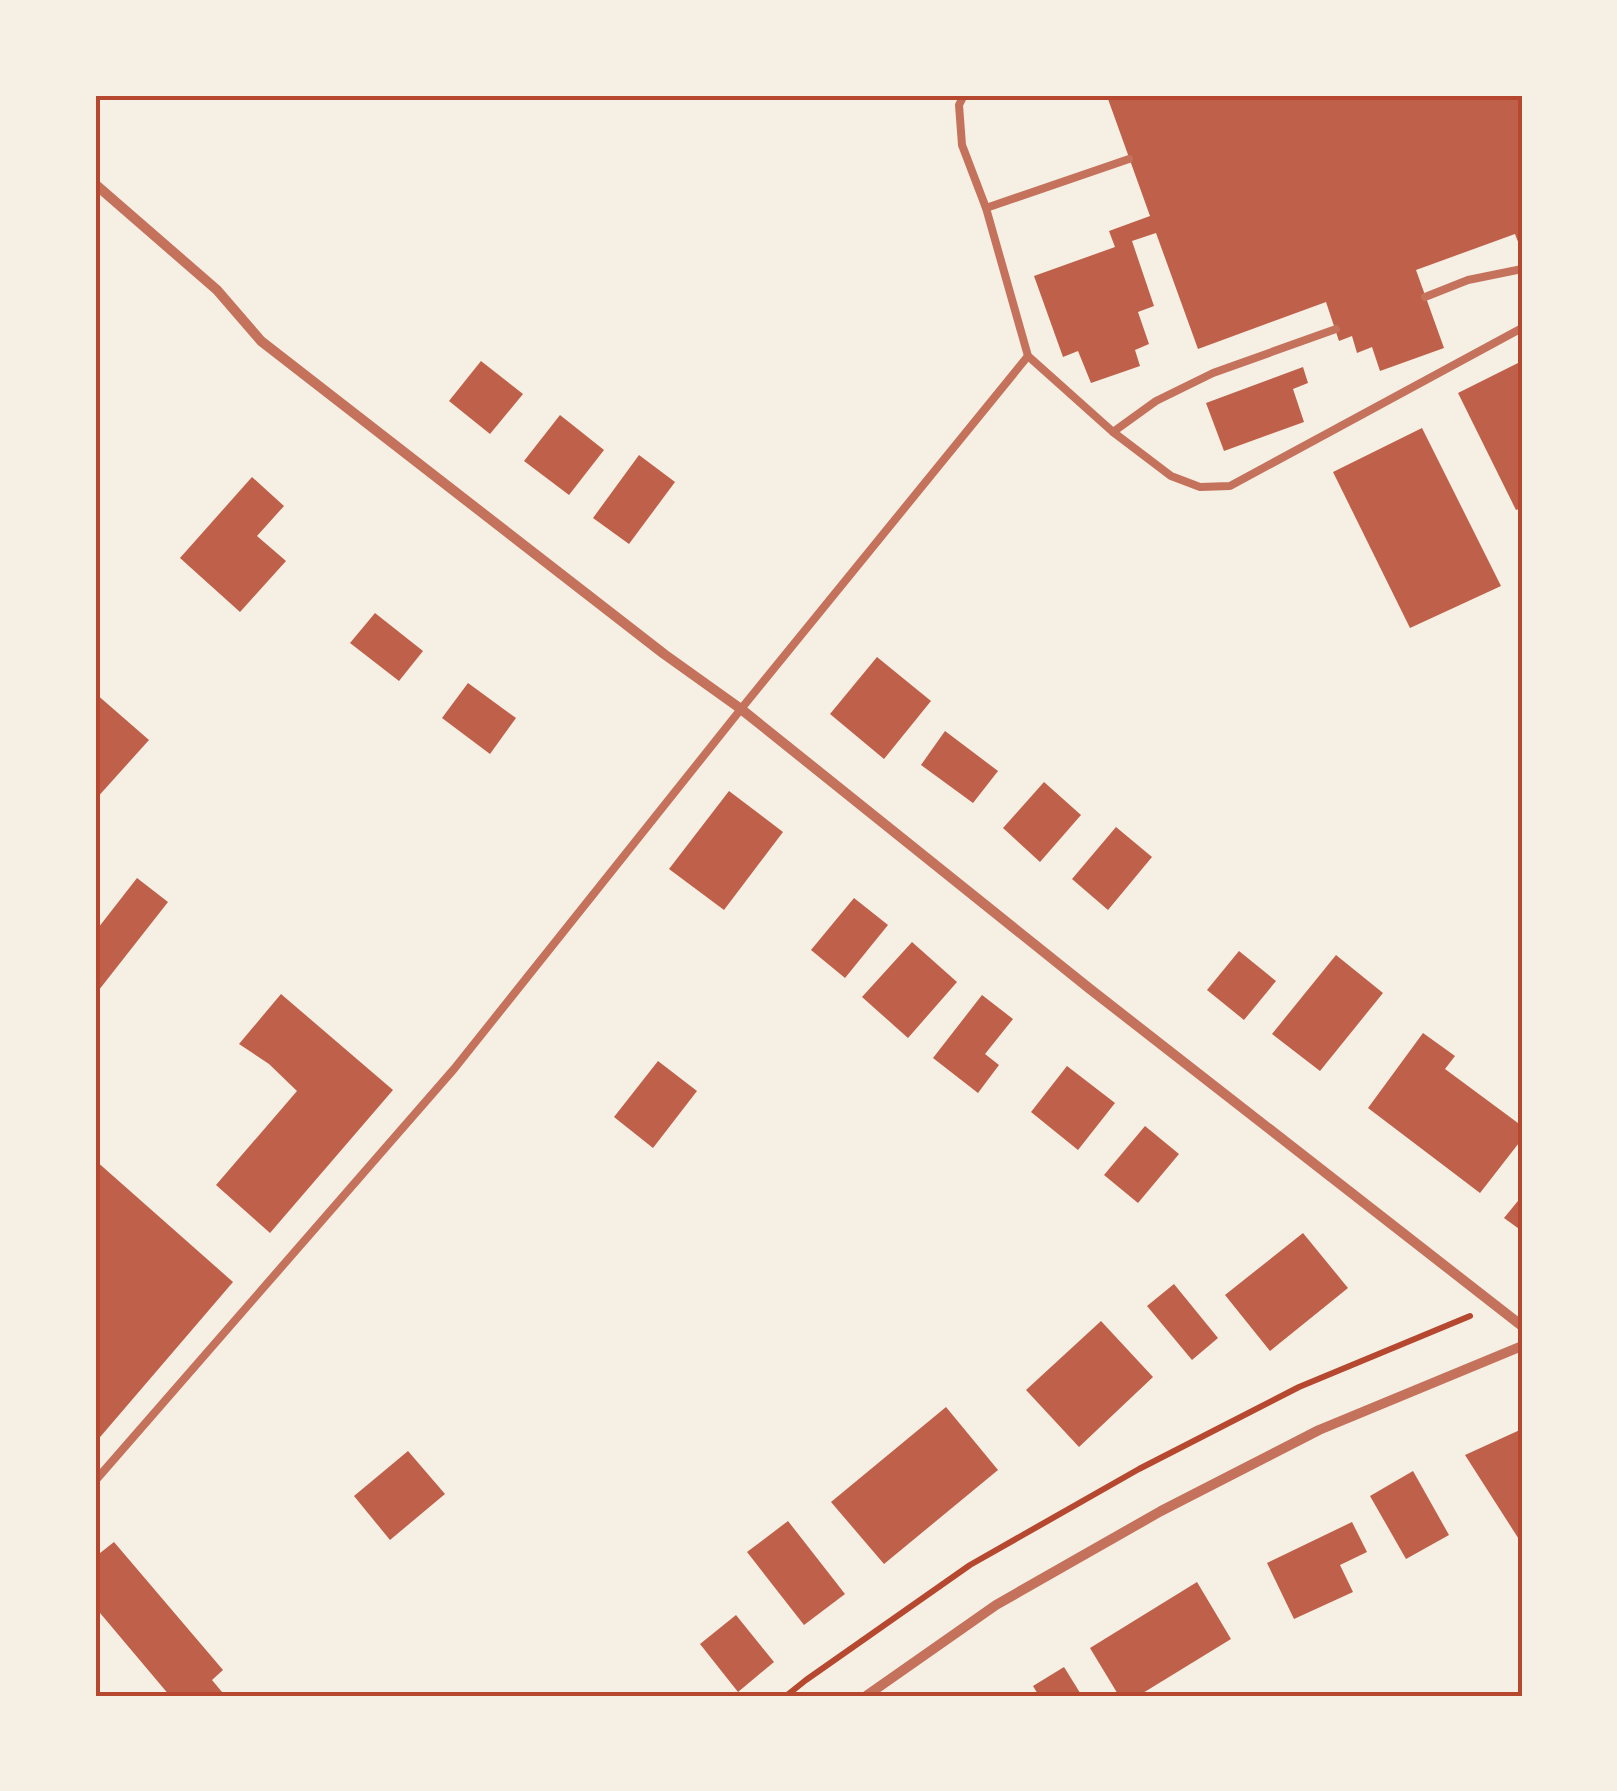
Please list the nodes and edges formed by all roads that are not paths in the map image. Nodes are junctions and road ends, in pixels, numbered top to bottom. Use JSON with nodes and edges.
{"nodes":[{"id":1,"x":964,"y":95,"type":"edge"},
{"id":2,"x":1129,"y":159,"type":"dead end"},
{"id":3,"x":95,"y":184,"type":"edge"},
{"id":4,"x":986,"y":208,"type":"junction"},
{"id":5,"x":1522,"y":269,"type":"edge"},
{"id":6,"x":1426,"y":297,"type":"dead end"},
{"id":7,"x":1522,"y":328,"type":"edge"},
{"id":8,"x":1336,"y":330,"type":"dead end"},
{"id":9,"x":1028,"y":356,"type":"junction"},
{"id":10,"x":1113,"y":432,"type":"junction"},
{"id":11,"x":741,"y":709,"type":"junction"},
{"id":12,"x":1522,"y":1326,"type":"edge"},
{"id":13,"x":1522,"y":1346,"type":"edge"},
{"id":14,"x":95,"y":1481,"type":"edge"},
{"id":15,"x":866,"y":1696,"type":"edge"}],
"edges":[{"from":1,"to":4,"type":"lane"},
{"from":2,"to":4,"type":"lane"},
{"from":3,"to":11,"type":"street"},
{"from":4,"to":9,"type":"lane"},
{"from":5,"to":6,"type":"lane"},
{"from":7,"to":10,"type":"lane"},
{"from":8,"to":10,"type":"lane"},
{"from":9,"to":10,"type":"lane"},
{"from":9,"to":11,"type":"lane"},
{"from":11,"to":12,"type":"street"},
{"from":11,"to":14,"type":"lane"},
{"from":13,"to":15,"type":"street"}]}
